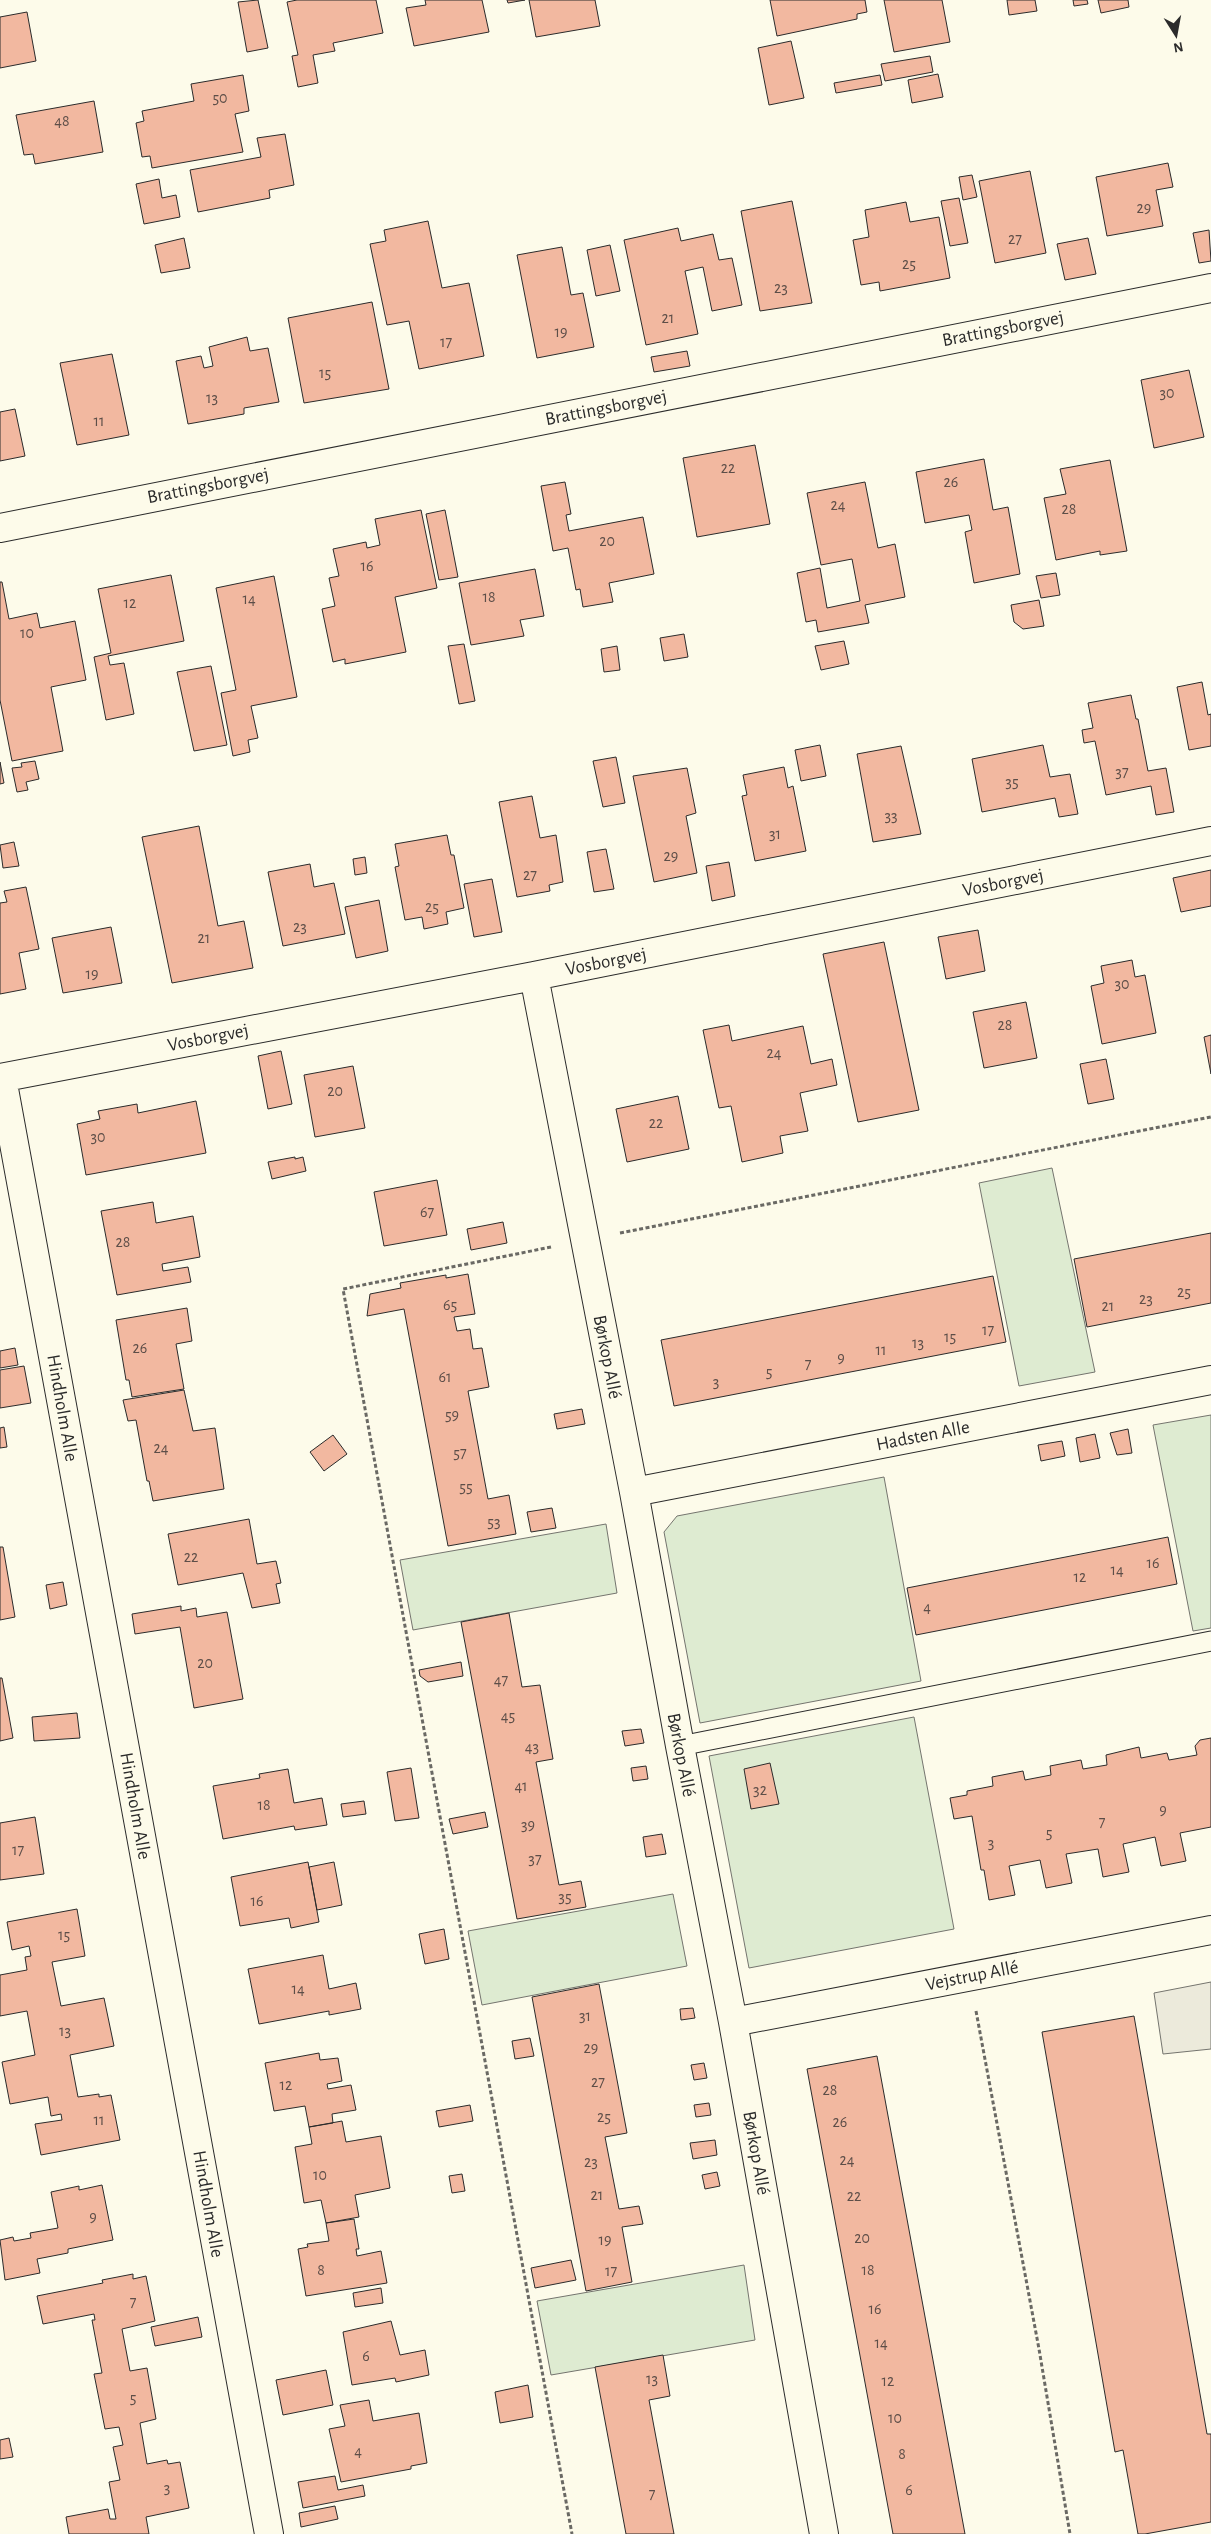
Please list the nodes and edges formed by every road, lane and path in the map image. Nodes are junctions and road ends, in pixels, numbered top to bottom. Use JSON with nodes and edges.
{"nodes":[{"id":1,"x":1211,"y":288,"type":"edge"},
{"id":2,"x":0,"y":528,"type":"edge"},
{"id":3,"x":1211,"y":841,"type":"edge"},
{"id":4,"x":534,"y":976,"type":"junction"},
{"id":5,"x":1,"y":1078,"type":"edge"},
{"id":6,"x":1211,"y":1117,"type":"edge"},
{"id":7,"x":584,"y":1240,"type":"junction"},
{"id":8,"x":1211,"y":1380,"type":"edge"},
{"id":9,"x":634,"y":1492,"type":"junction"},
{"id":10,"x":1211,"y":1641,"type":"edge"},
{"id":11,"x":680,"y":1746,"type":"junction"},
{"id":12,"x":1211,"y":1930,"type":"edge"},
{"id":13,"x":970,"y":1976,"type":"junction"},
{"id":14,"x":733,"y":2022,"type":"junction"},
{"id":15,"x":269,"y":2534,"type":"edge"},
{"id":16,"x":572,"y":2534,"type":"edge"},
{"id":17,"x":824,"y":2534,"type":"edge"},
{"id":18,"x":1070,"y":2534,"type":"edge"}],
"edges":[{"from":1,"to":2,"type":"street","name":"Brattingsborgvej"},
{"from":3,"to":4,"type":"street","name":"Vosborgvej"},
{"from":4,"to":5,"type":"street","name":"Vosborgvej"},
{"from":4,"to":7,"type":"street","name":"Børkop Allé"},
{"from":5,"to":15,"type":"street","name":"Hindholm Alle"},
{"from":6,"to":7,"type":"path"},
{"from":7,"to":9,"type":"street","name":"Børkop Allé"},
{"from":7,"to":16,"type":"path"},
{"from":8,"to":9,"type":"street","name":"Hadsten Alle"},
{"from":9,"to":11,"type":"street","name":"Børkop Allé"},
{"from":10,"to":11,"type":"lane"},
{"from":11,"to":14,"type":"street","name":"Børkop Allé"},
{"from":12,"to":13,"type":"street","name":"Vejstrup Allé"},
{"from":13,"to":14,"type":"street","name":"Vejstrup Allé"},
{"from":13,"to":18,"type":"path"},
{"from":14,"to":17,"type":"street","name":"Børkop Allé"}]}
